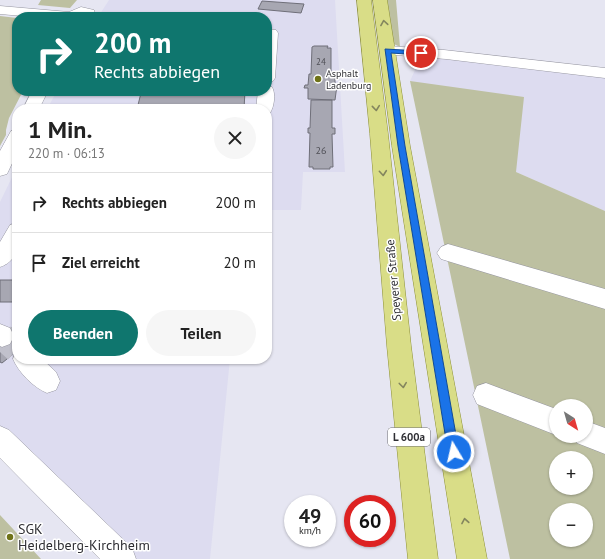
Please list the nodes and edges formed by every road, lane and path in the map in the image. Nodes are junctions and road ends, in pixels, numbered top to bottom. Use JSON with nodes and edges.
{"nodes":[{"id":1,"x":364,"y":0,"type":"edge"},
{"id":2,"x":380,"y":0,"type":"edge"},
{"id":3,"x":0,"y":10,"type":"edge"},
{"id":4,"x":24,"y":12,"type":"edge"},
{"id":5,"x":388,"y":51,"type":"junction"},
{"id":6,"x":605,"y":73,"type":"edge"},
{"id":7,"x":12,"y":145,"type":"edge"},
{"id":8,"x":0,"y":169,"type":"edge"},
{"id":9,"x":12,"y":244,"type":"edge"},
{"id":10,"x":448,"y":253,"type":"dead end"},
{"id":11,"x":0,"y":258,"type":"edge"},
{"id":12,"x":605,"y":299,"type":"edge"},
{"id":13,"x":30,"y":364,"type":"edge"},
{"id":14,"x":47,"y":381,"type":"dead end"},
{"id":15,"x":486,"y":395,"type":"dead end"},
{"id":16,"x":549,"y":419,"type":"edge"},
{"id":17,"x":593,"y":437,"type":"edge"},
{"id":18,"x":0,"y":438,"type":"edge"},
{"id":19,"x":605,"y":441,"type":"edge"},
{"id":20,"x":420,"y":529,"type":"junction"},
{"id":21,"x":121,"y":559,"type":"edge"},
{"id":22,"x":414,"y":559,"type":"edge"},
{"id":23,"x":423,"y":559,"type":"edge"},
{"id":24,"x":472,"y":559,"type":"edge"}],
"edges":[{"from":1,"to":20,"type":"main road","name":"Speyerer Straße","number":"L 600a","one_way":true},
{"from":5,"to":2,"type":"main road","one_way":true},
{"from":3,"to":4,"type":"street"},
{"from":5,"to":6,"type":"street"},
{"from":24,"to":5,"type":"main road","one_way":true},
{"from":7,"to":8,"type":"street"},
{"from":9,"to":11,"type":"street"},
{"from":10,"to":12,"type":"street"},
{"from":13,"to":14,"type":"street"},
{"from":15,"to":16,"type":"street"},
{"from":17,"to":19,"type":"street"},
{"from":18,"to":21,"type":"street"},
{"from":20,"to":22,"type":"street"},
{"from":20,"to":23,"type":"main road","name":"Speyerer Straße","number":"L 600a"}]}
